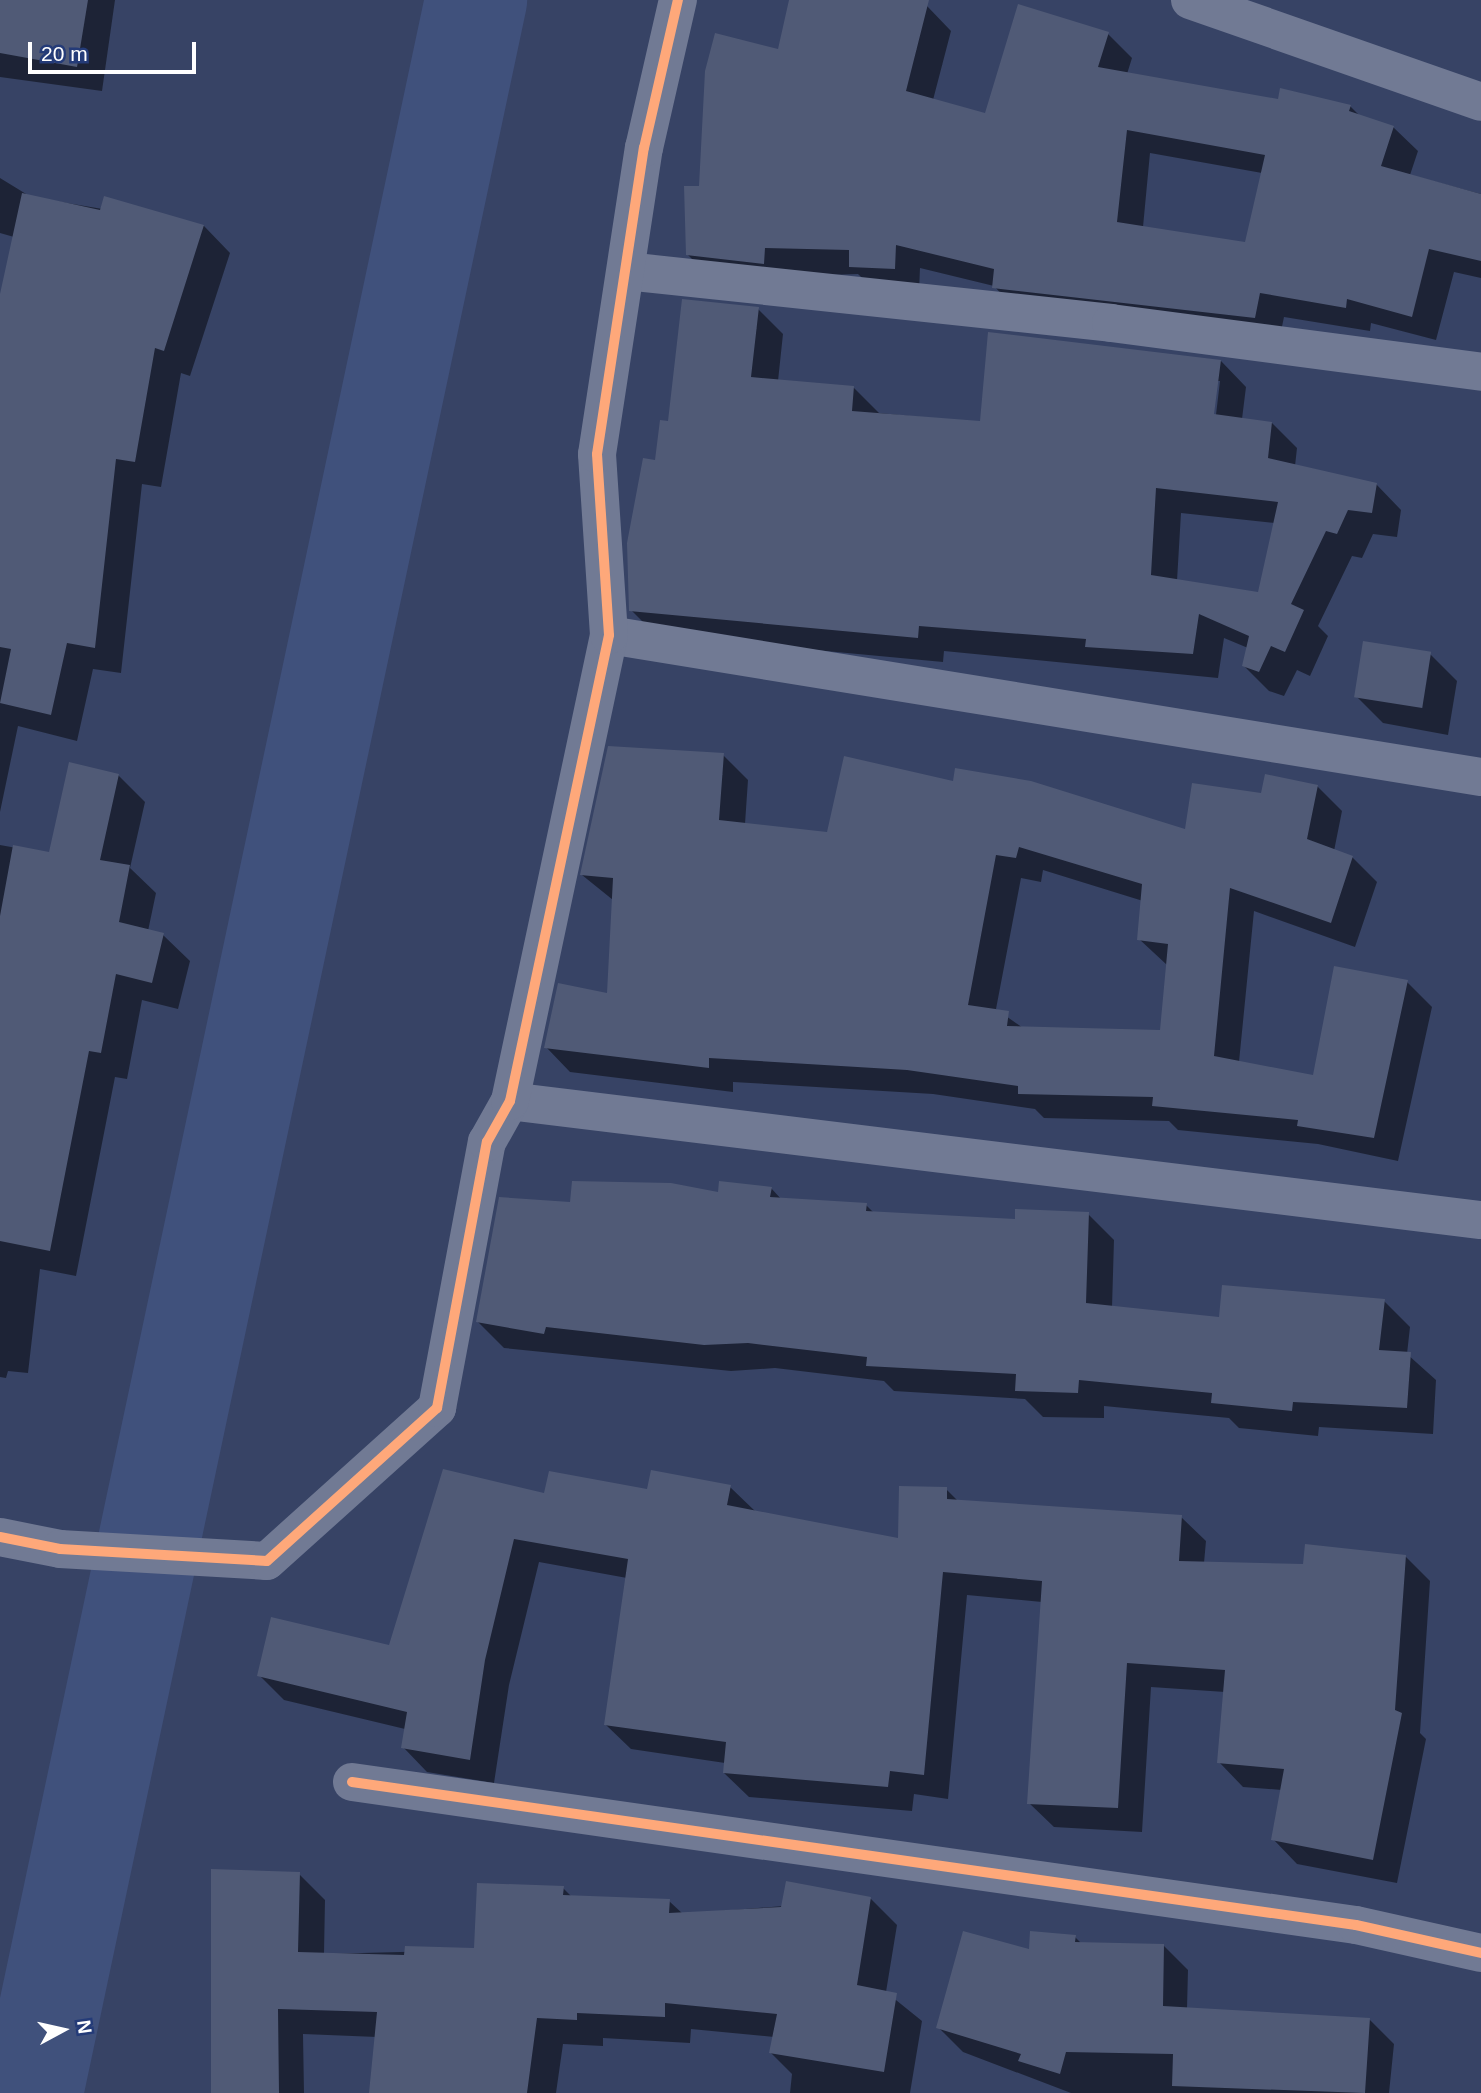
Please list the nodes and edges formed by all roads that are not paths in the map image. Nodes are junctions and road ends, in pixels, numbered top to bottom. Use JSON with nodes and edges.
{"nodes":[{"id":1,"x":678,"y":0,"type":"edge"},
{"id":2,"x":1190,"y":0,"type":"edge"},
{"id":3,"x":1481,"y":102,"type":"edge"},
{"id":4,"x":626,"y":271,"type":"junction"},
{"id":5,"x":1481,"y":372,"type":"edge"},
{"id":6,"x":609,"y":635,"type":"junction"},
{"id":7,"x":1481,"y":777,"type":"edge"},
{"id":8,"x":510,"y":1101,"type":"junction"},
{"id":9,"x":1481,"y":1220,"type":"edge"},
{"id":10,"x":0,"y":1536,"type":"edge"},
{"id":11,"x":352,"y":1782,"type":"dead end"},
{"id":12,"x":1481,"y":1952,"type":"edge"}],
"edges":[{"from":1,"to":4,"type":"street"},
{"from":2,"to":3,"type":"street"},
{"from":4,"to":5,"type":"street"},
{"from":4,"to":6,"type":"street"},
{"from":6,"to":7,"type":"street"},
{"from":6,"to":8,"type":"street"},
{"from":8,"to":9,"type":"street"},
{"from":8,"to":10,"type":"street"},
{"from":11,"to":12,"type":"street"}]}
